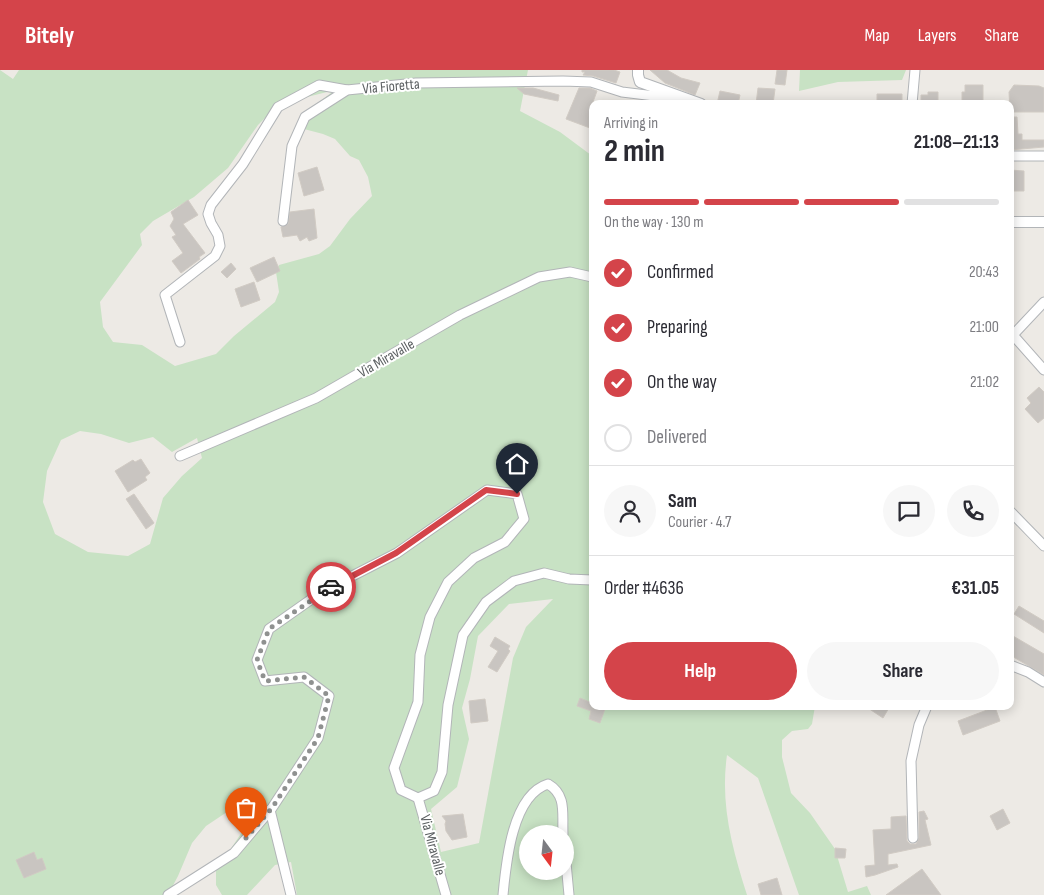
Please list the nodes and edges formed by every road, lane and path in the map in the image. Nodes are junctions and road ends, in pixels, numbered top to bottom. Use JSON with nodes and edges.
{"nodes":[{"id":1,"x":638,"y":70,"type":"edge"},
{"id":2,"x":915,"y":70,"type":"edge"},
{"id":3,"x":347,"y":90,"type":"junction"},
{"id":4,"x":681,"y":97,"type":"junction"},
{"id":5,"x":690,"y":100,"type":"edge"},
{"id":6,"x":912,"y":100,"type":"edge"},
{"id":7,"x":1014,"y":156,"type":"edge"},
{"id":8,"x":1044,"y":156,"type":"edge"},
{"id":9,"x":283,"y":221,"type":"dead end"},
{"id":10,"x":1014,"y":222,"type":"edge"},
{"id":11,"x":1044,"y":222,"type":"edge"},
{"id":12,"x":589,"y":276,"type":"edge"},
{"id":13,"x":1044,"y":302,"type":"edge"},
{"id":14,"x":1014,"y":334,"type":"edge"},
{"id":15,"x":1014,"y":336,"type":"edge"},
{"id":16,"x":180,"y":342,"type":"dead end"},
{"id":17,"x":1044,"y":370,"type":"edge"},
{"id":18,"x":180,"y":456,"type":"dead end"},
{"id":19,"x":1014,"y":515,"type":"edge"},
{"id":20,"x":1044,"y":546,"type":"edge"},
{"id":21,"x":589,"y":580,"type":"edge"},
{"id":22,"x":1014,"y":667,"type":"edge"},
{"id":23,"x":1044,"y":682,"type":"edge"},
{"id":24,"x":925,"y":710,"type":"edge"},
{"id":25,"x":418,"y":798,"type":"junction"},
{"id":26,"x":270,"y":810,"type":"junction"},
{"id":27,"x":564,"y":825,"type":"edge"},
{"id":28,"x":913,"y":838,"type":"dead end"},
{"id":29,"x":568,"y":880,"type":"edge"},
{"id":30,"x":168,"y":895,"type":"edge"},
{"id":31,"x":291,"y":895,"type":"edge"},
{"id":32,"x":446,"y":895,"type":"edge"},
{"id":33,"x":503,"y":895,"type":"edge"},
{"id":34,"x":569,"y":895,"type":"edge"}],
"edges":[{"from":1,"to":4,"type":"street"},
{"from":2,"to":6,"type":"street"},
{"from":3,"to":4,"type":"street","name":"Via Fioretta"},
{"from":3,"to":9,"type":"street","name":"Via Fioretta"},
{"from":3,"to":16,"type":"street"},
{"from":4,"to":5,"type":"street"},
{"from":7,"to":8,"type":"street"},
{"from":10,"to":11,"type":"street"},
{"from":12,"to":18,"type":"street","name":"Via Miravalle"},
{"from":13,"to":14,"type":"street"},
{"from":15,"to":17,"type":"street"},
{"from":19,"to":20,"type":"street"},
{"from":21,"to":25,"type":"street","name":"Via Miravalle"},
{"from":22,"to":23,"type":"street"},
{"from":24,"to":28,"type":"street"},
{"from":25,"to":26,"type":"street"},
{"from":25,"to":32,"type":"street","name":"Via Miravalle"},
{"from":26,"to":30,"type":"street"},
{"from":26,"to":31,"type":"street"},
{"from":27,"to":33,"type":"street"},
{"from":29,"to":34,"type":"street"}]}
